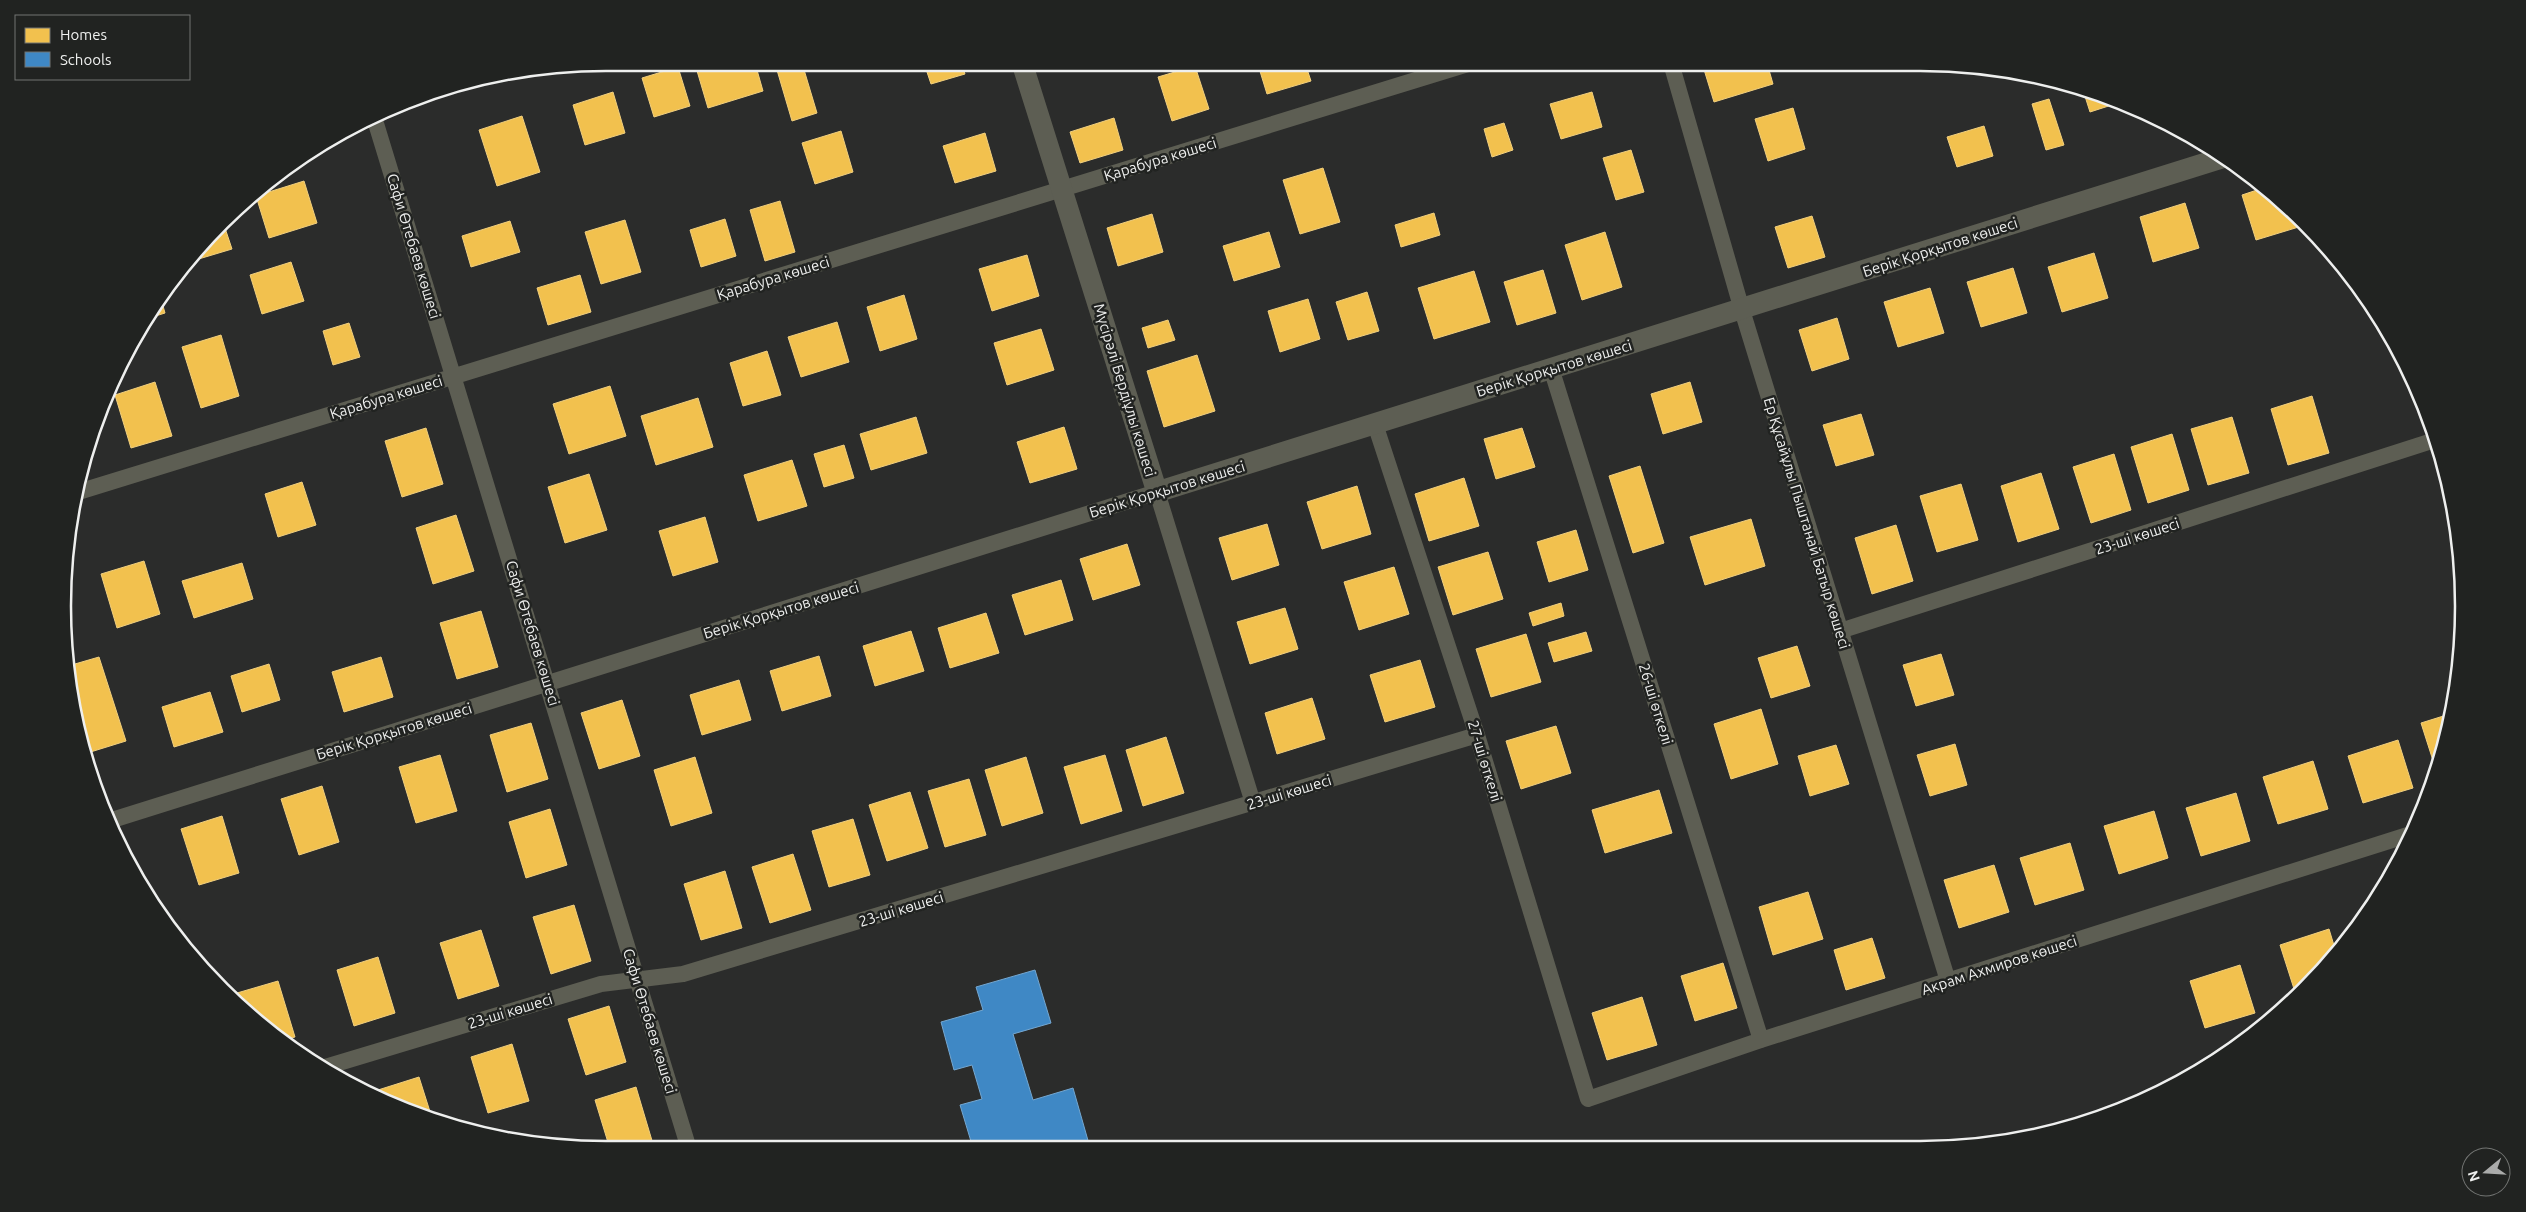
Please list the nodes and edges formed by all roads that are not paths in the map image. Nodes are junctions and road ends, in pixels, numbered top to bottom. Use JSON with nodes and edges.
{"nodes":[{"id":1,"x":1025,"y":71,"type":"edge"},
{"id":2,"x":1442,"y":71,"type":"edge"},
{"id":3,"x":1674,"y":71,"type":"edge"},
{"id":4,"x":376,"y":123,"type":"edge"},
{"id":5,"x":2215,"y":160,"type":"edge"},
{"id":6,"x":1062,"y":189,"type":"junction"},
{"id":7,"x":1742,"y":310,"type":"junction"},
{"id":8,"x":1551,"y":368,"type":"junction"},
{"id":9,"x":455,"y":376,"type":"junction"},
{"id":10,"x":1375,"y":424,"type":"junction"},
{"id":11,"x":2429,"y":442,"type":"edge"},
{"id":12,"x":84,"y":490,"type":"edge"},
{"id":13,"x":1157,"y":492,"type":"junction"},
{"id":14,"x":1840,"y":631,"type":"junction"},
{"id":15,"x":548,"y":683,"type":"junction"},
{"id":16,"x":1477,"y":735,"type":"junction"},
{"id":17,"x":1253,"y":803,"type":"junction"},
{"id":18,"x":116,"y":819,"type":"edge"},
{"id":19,"x":2403,"y":837,"type":"edge"},
{"id":20,"x":636,"y":978,"type":"junction"},
{"id":21,"x":1948,"y":981,"type":"junction"},
{"id":22,"x":1761,"y":1040,"type":"junction"},
{"id":23,"x":332,"y":1065,"type":"edge"},
{"id":24,"x":1588,"y":1099,"type":"joint"},
{"id":25,"x":687,"y":1141,"type":"edge"}],
"edges":[{"from":1,"to":6,"type":"street","name":"Мүсірәлі Бердіұлы көшесі"},
{"from":2,"to":6,"type":"street","name":"Қарабура көшесі"},
{"from":3,"to":7,"type":"street","name":"Ер Құсайұлы Пыштанай Батыр көшесі"},
{"from":4,"to":9,"type":"street","name":"Сафи Өтебаев көшесі"},
{"from":5,"to":7,"type":"street","name":"Берік Қорқытов көшесі"},
{"from":6,"to":9,"type":"street","name":"Қарабура көшесі"},
{"from":6,"to":13,"type":"street","name":"Мүсірәлі Бердіұлы көшесі"},
{"from":7,"to":8,"type":"street","name":"Берік Қорқытов көшесі"},
{"from":7,"to":14,"type":"street","name":"Ер Құсайұлы Пыштанай Батыр көшесі"},
{"from":8,"to":10,"type":"street","name":"Берік Қорқытов көшесі"},
{"from":8,"to":22,"type":"street","name":"26-ші өткелі"},
{"from":9,"to":12,"type":"street","name":"Қарабура көшесі"},
{"from":9,"to":15,"type":"street","name":"Сафи Өтебаев көшесі"},
{"from":10,"to":13,"type":"street","name":"Берік Қорқытов көшесі"},
{"from":10,"to":16,"type":"street","name":"27-ші өткелі"},
{"from":11,"to":14,"type":"street","name":"23-шi көшесi"},
{"from":13,"to":15,"type":"street","name":"Берік Қорқытов көшесі"},
{"from":13,"to":17,"type":"street","name":"Мүсірәлі Бердіұлы көшесі"},
{"from":14,"to":21,"type":"street","name":"Ер Құсайұлы Пыштанай Батыр көшесі"},
{"from":15,"to":18,"type":"street","name":"Берік Қорқытов көшесі"},
{"from":15,"to":20,"type":"street","name":"Сафи Өтебаев көшесі"},
{"from":16,"to":17,"type":"street","name":"23-шi көшесi"},
{"from":16,"to":24,"type":"street","name":"27-ші өткелі"},
{"from":17,"to":20,"type":"street","name":"23-шi көшесi"},
{"from":19,"to":21,"type":"street","name":"Акрам Ахмиров көшесі"},
{"from":20,"to":23,"type":"street","name":"23-шi көшесi"},
{"from":20,"to":25,"type":"street","name":"Сафи Өтебаев көшесі"},
{"from":21,"to":22,"type":"street","name":"Акрам Ахмиров көшесі"},
{"from":22,"to":24,"type":"street","name":"Акрам Ахмиров көшесі"}]}
